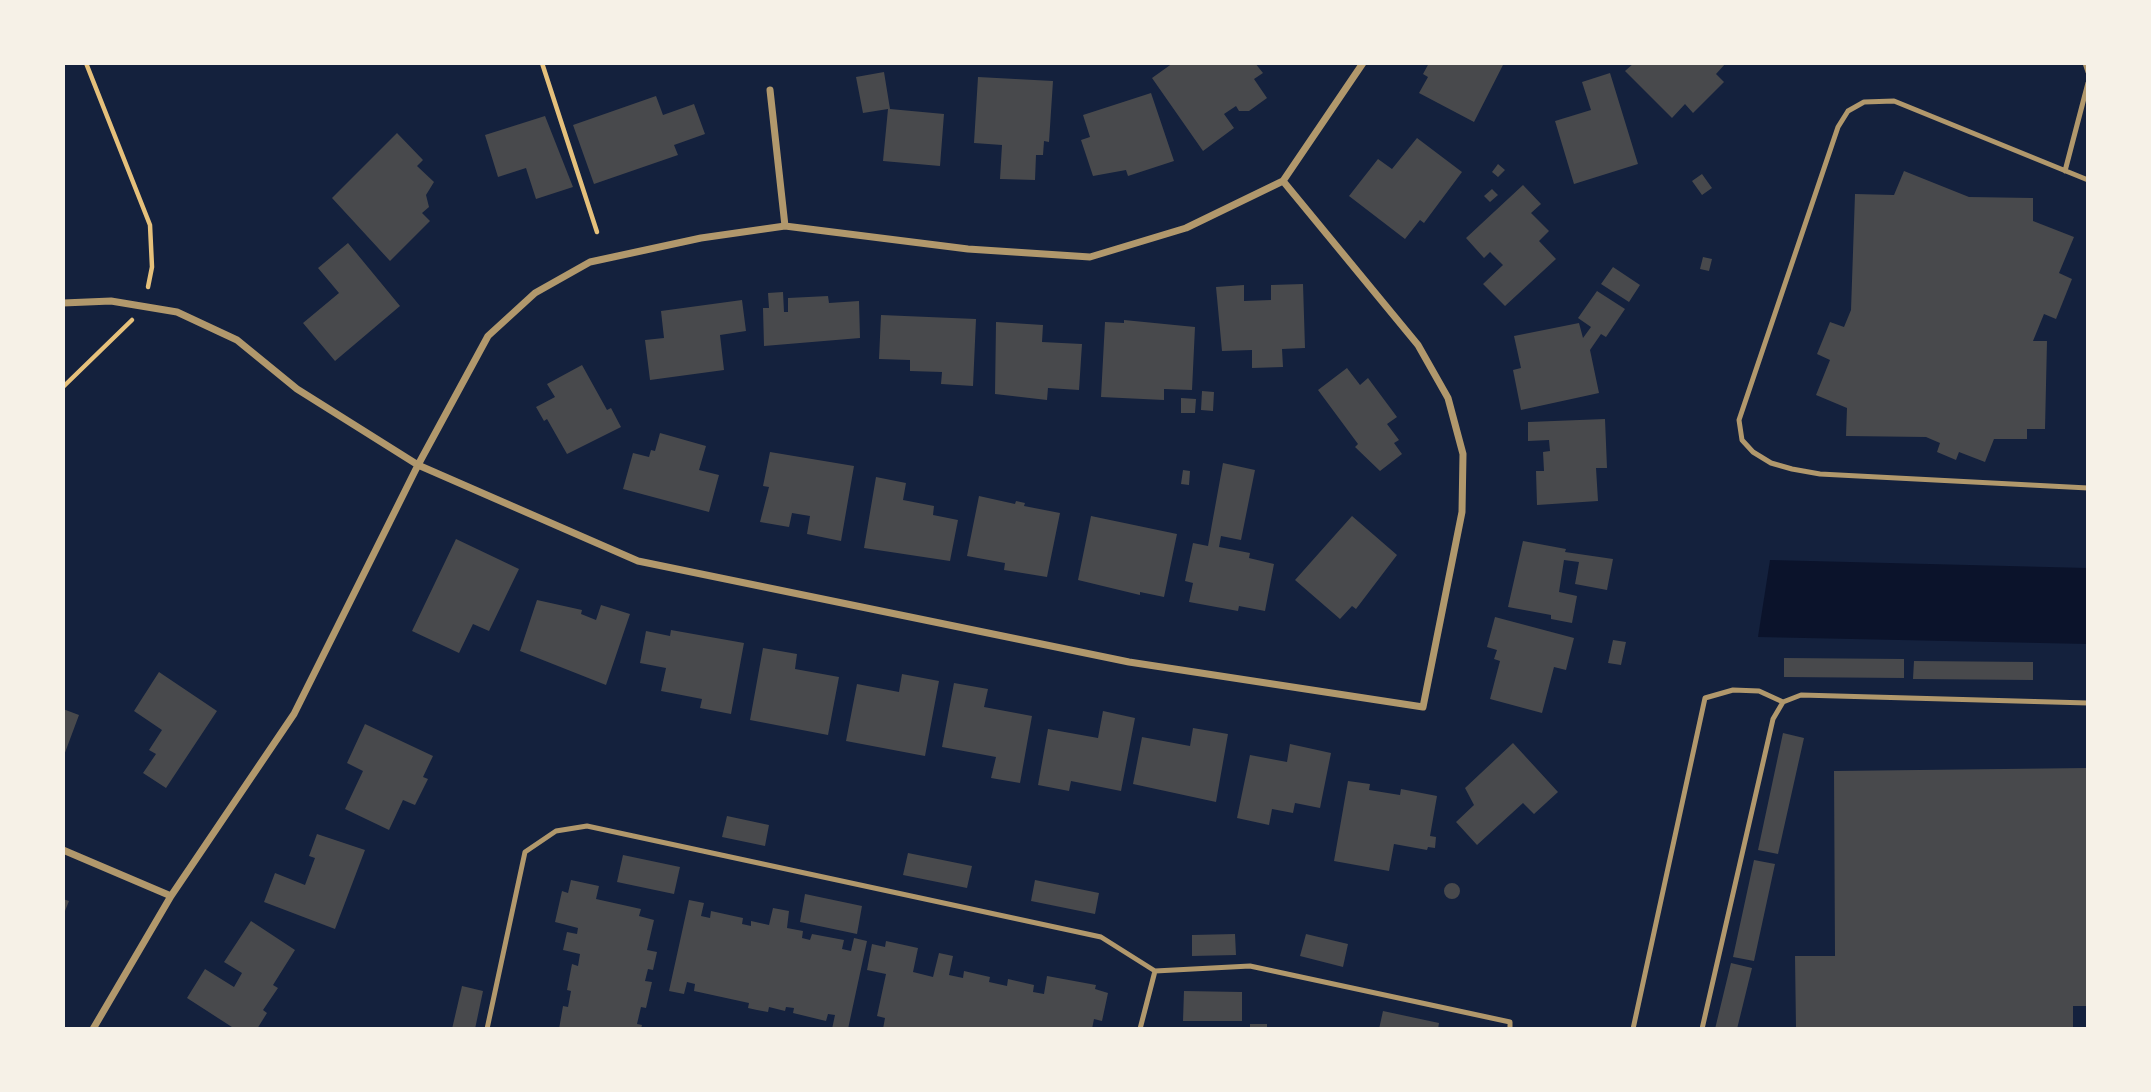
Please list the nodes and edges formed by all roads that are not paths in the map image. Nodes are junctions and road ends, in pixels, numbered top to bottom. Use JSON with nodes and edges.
{"nodes":[{"id":1,"x":1363,"y":63,"type":"edge"},
{"id":2,"x":2085,"y":63,"type":"edge"},
{"id":3,"x":2088,"y":72,"type":"edge"},
{"id":4,"x":2088,"y":83,"type":"edge"},
{"id":5,"x":769,"y":90,"type":"dead end"},
{"id":6,"x":2065,"y":171,"type":"junction"},
{"id":7,"x":2088,"y":180,"type":"edge"},
{"id":8,"x":1283,"y":181,"type":"junction"},
{"id":9,"x":785,"y":226,"type":"junction"},
{"id":10,"x":63,"y":303,"type":"edge"},
{"id":11,"x":418,"y":465,"type":"junction"},
{"id":12,"x":2088,"y":488,"type":"edge"},
{"id":13,"x":1783,"y":702,"type":"junction"},
{"id":14,"x":2088,"y":703,"type":"edge"},
{"id":15,"x":63,"y":850,"type":"edge"},
{"id":16,"x":171,"y":896,"type":"junction"},
{"id":17,"x":1155,"y":971,"type":"junction"},
{"id":18,"x":93,"y":1029,"type":"edge"},
{"id":19,"x":487,"y":1029,"type":"edge"},
{"id":20,"x":1140,"y":1029,"type":"edge"},
{"id":21,"x":1510,"y":1029,"type":"edge"},
{"id":22,"x":1633,"y":1029,"type":"edge"},
{"id":23,"x":1702,"y":1029,"type":"edge"}],
"edges":[{"from":1,"to":8,"type":"street"},
{"from":2,"to":3,"type":"lane"},
{"from":4,"to":6,"type":"lane"},
{"from":5,"to":9,"type":"street"},
{"from":6,"to":7,"type":"lane"},
{"from":6,"to":12,"type":"lane"},
{"from":8,"to":9,"type":"street"},
{"from":8,"to":11,"type":"street"},
{"from":9,"to":11,"type":"street"},
{"from":10,"to":11,"type":"street"},
{"from":11,"to":16,"type":"street"},
{"from":13,"to":14,"type":"lane"},
{"from":13,"to":22,"type":"lane"},
{"from":13,"to":23,"type":"lane"},
{"from":15,"to":16,"type":"street"},
{"from":16,"to":18,"type":"street"},
{"from":17,"to":19,"type":"lane"},
{"from":17,"to":20,"type":"lane"},
{"from":17,"to":21,"type":"lane"}]}
